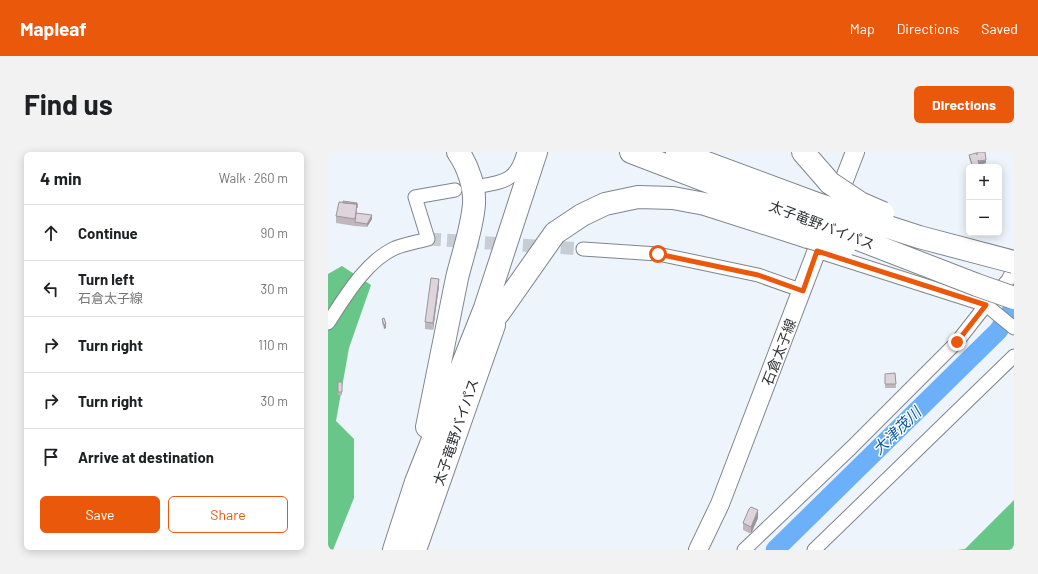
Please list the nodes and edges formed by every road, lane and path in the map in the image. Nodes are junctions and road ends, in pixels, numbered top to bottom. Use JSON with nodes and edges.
{"nodes":[{"id":1,"x":458,"y":152,"type":"edge"},
{"id":2,"x":524,"y":152,"type":"edge"},
{"id":3,"x":536,"y":152,"type":"edge"},
{"id":4,"x":547,"y":152,"type":"edge"},
{"id":5,"x":631,"y":152,"type":"edge"},
{"id":6,"x":677,"y":152,"type":"edge"},
{"id":7,"x":803,"y":152,"type":"edge"},
{"id":8,"x":855,"y":152,"type":"edge"},
{"id":9,"x":480,"y":186,"type":"dead end"},
{"id":10,"x":455,"y":190,"type":"dead end"},
{"id":11,"x":815,"y":229,"type":"junction"},
{"id":12,"x":918,"y":237,"type":"junction"},
{"id":13,"x":583,"y":249,"type":"tunnel mouth"},
{"id":14,"x":1014,"y":262,"type":"edge"},
{"id":15,"x":1014,"y":268,"type":"edge"},
{"id":16,"x":803,"y":291,"type":"junction"},
{"id":17,"x":1014,"y":298,"type":"edge"},
{"id":18,"x":986,"y":305,"type":"junction"},
{"id":19,"x":498,"y":314,"type":"junction"},
{"id":20,"x":328,"y":323,"type":"edge"},
{"id":21,"x":1014,"y":328,"type":"edge"},
{"id":22,"x":1014,"y":356,"type":"edge"},
{"id":23,"x":416,"y":482,"type":"junction"},
{"id":24,"x":435,"y":491,"type":"junction"},
{"id":25,"x":394,"y":550,"type":"edge"},
{"id":26,"x":415,"y":550,"type":"edge"},
{"id":27,"x":420,"y":550,"type":"edge"},
{"id":28,"x":698,"y":550,"type":"edge"},
{"id":29,"x":744,"y":550,"type":"edge"},
{"id":30,"x":814,"y":550,"type":"edge"}],
"edges":[{"from":1,"to":23,"type":"highway"},
{"from":2,"to":9,"type":"street"},
{"from":3,"to":23,"type":"highway"},
{"from":4,"to":19,"type":"highway"},
{"from":5,"to":11,"type":"highway","name":"太子竜野バイパス"},
{"from":6,"to":11,"type":"highway","name":"太子竜野バイパス"},
{"from":7,"to":12,"type":"highway","bridge":true},
{"from":8,"to":11,"type":"main road","name":"石倉太子線"},
{"from":10,"to":20,"type":"street"},
{"from":11,"to":12,"type":"highway","name":"太子竜野バイパス","bridge":true},
{"from":11,"to":16,"type":"main road","name":"石倉太子線"},
{"from":11,"to":17,"type":"highway","bridge":true},
{"from":11,"to":18,"type":"street"},
{"from":11,"to":19,"type":"highway"},
{"from":12,"to":14,"type":"highway","name":"太子竜野バイパス","bridge":true},
{"from":13,"to":16,"type":"street"},
{"from":15,"to":18,"type":"street"},
{"from":16,"to":28,"type":"main road","name":"石倉太子線"},
{"from":18,"to":21,"type":"street"},
{"from":18,"to":29,"type":"street"},
{"from":19,"to":24,"type":"highway","name":"太子竜野バイパス"},
{"from":22,"to":30,"type":"street"},
{"from":23,"to":25,"type":"highway","name":"太子竜野バイパス"},
{"from":24,"to":26,"type":"highway","name":"太子竜野バイパス"},
{"from":24,"to":27,"type":"highway"}]}
